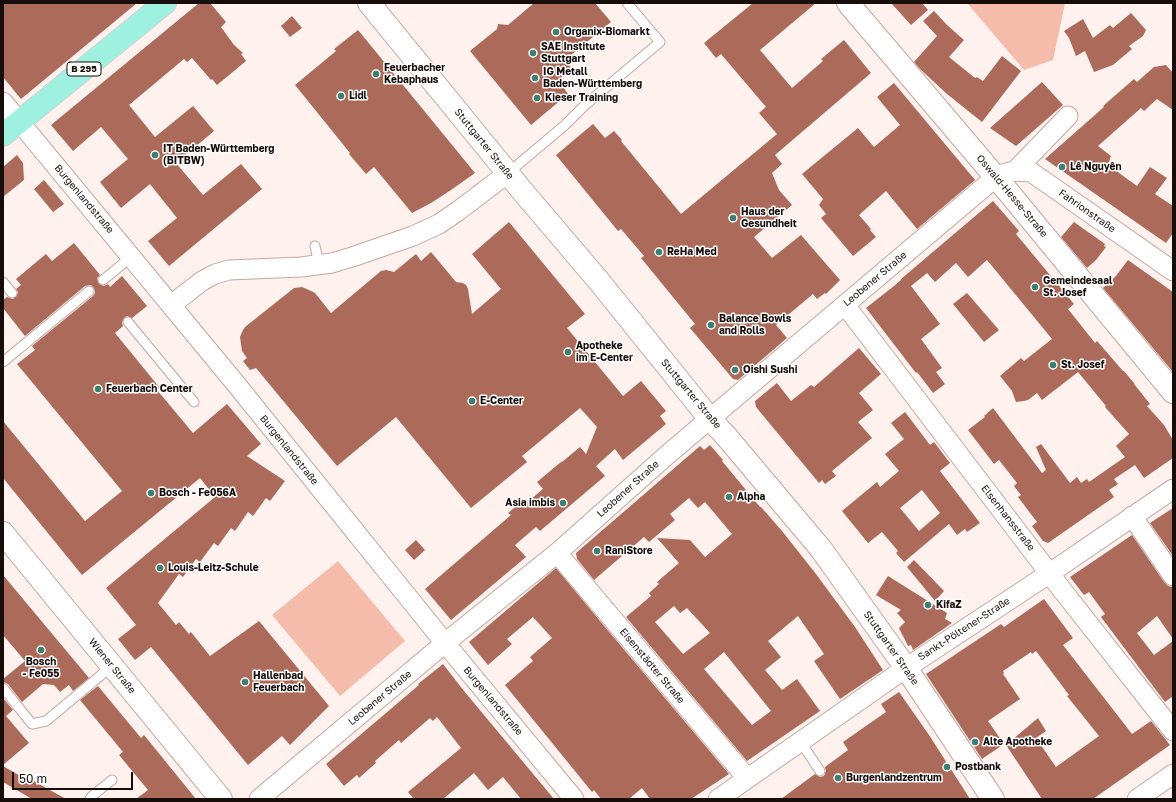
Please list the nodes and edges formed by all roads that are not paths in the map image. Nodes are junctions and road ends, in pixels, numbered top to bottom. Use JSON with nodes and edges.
{"nodes":[{"id":1,"x":165,"y":3,"type":"edge"},
{"id":2,"x":369,"y":3,"type":"edge"},
{"id":3,"x":627,"y":3,"type":"edge"},
{"id":4,"x":848,"y":3,"type":"edge"},
{"id":5,"x":3,"y":102,"type":"edge"},
{"id":6,"x":1068,"y":116,"type":"dead end"},
{"id":7,"x":20,"y":122,"type":"junction"},
{"id":8,"x":3,"y":135,"type":"edge"},
{"id":9,"x":508,"y":173,"type":"junction"},
{"id":10,"x":1006,"y":174,"type":"junction"},
{"id":11,"x":315,"y":246,"type":"dead end"},
{"id":12,"x":131,"y":257,"type":"junction"},
{"id":13,"x":319,"y":265,"type":"junction"},
{"id":14,"x":1173,"y":271,"type":"edge"},
{"id":15,"x":103,"y":280,"type":"dead end"},
{"id":16,"x":3,"y":282,"type":"edge"},
{"id":17,"x":89,"y":292,"type":"dead end"},
{"id":18,"x":12,"y":293,"type":"dead end"},
{"id":19,"x":171,"y":305,"type":"junction"},
{"id":20,"x":845,"y":305,"type":"junction"},
{"id":21,"x":128,"y":322,"type":"dead end"},
{"id":22,"x":3,"y":362,"type":"edge"},
{"id":23,"x":1173,"y":392,"type":"edge"},
{"id":24,"x":194,"y":402,"type":"dead end"},
{"id":25,"x":710,"y":419,"type":"junction"},
{"id":26,"x":1173,"y":489,"type":"edge"},
{"id":27,"x":1132,"y":516,"type":"junction"},
{"id":28,"x":3,"y":533,"type":"edge"},
{"id":29,"x":557,"y":553,"type":"junction"},
{"id":30,"x":1050,"y":573,"type":"junction"},
{"id":31,"x":1173,"y":576,"type":"edge"},
{"id":32,"x":445,"y":643,"type":"junction"},
{"id":33,"x":112,"y":666,"type":"junction"},
{"id":34,"x":906,"y":668,"type":"junction"},
{"id":35,"x":3,"y":688,"type":"edge"},
{"id":36,"x":1173,"y":731,"type":"edge"},
{"id":37,"x":800,"y":741,"type":"junction"},
{"id":38,"x":820,"y":771,"type":"dead end"},
{"id":39,"x":1173,"y":774,"type":"edge"},
{"id":40,"x":747,"y":778,"type":"junction"},
{"id":41,"x":112,"y":780,"type":"dead end"},
{"id":42,"x":90,"y":799,"type":"edge"},
{"id":43,"x":221,"y":799,"type":"edge"},
{"id":44,"x":259,"y":799,"type":"edge"},
{"id":45,"x":574,"y":799,"type":"edge"},
{"id":46,"x":718,"y":799,"type":"edge"},
{"id":47,"x":993,"y":799,"type":"edge"},
{"id":48,"x":1137,"y":799,"type":"edge"}],
"edges":[{"from":1,"to":7,"type":"main road","number":"B 295"},
{"from":2,"to":9,"type":"street","name":"Stuttgarter Straße"},
{"from":3,"to":9,"type":"lane"},
{"from":4,"to":10,"type":"street","name":"Oswald-Hesse-Straße"},
{"from":5,"to":7,"type":"street","name":"Burgenlandstraße"},
{"from":6,"to":10,"type":"street","name":"Leobener Straße"},
{"from":7,"to":8,"type":"main road","number":"B 295"},
{"from":7,"to":12,"type":"street","name":"Burgenlandstraße"},
{"from":9,"to":13,"type":"street"},
{"from":9,"to":25,"type":"street","name":"Stuttgarter Straße"},
{"from":10,"to":14,"type":"street","name":"Fahrionstraße"},
{"from":10,"to":20,"type":"street","name":"Leobener Straße"},
{"from":10,"to":23,"type":"street","name":"Oswald-Hesse-Straße"},
{"from":11,"to":13,"type":"lane"},
{"from":12,"to":15,"type":"lane"},
{"from":12,"to":19,"type":"street","name":"Burgenlandstraße"},
{"from":13,"to":19,"type":"street"},
{"from":16,"to":18,"type":"lane"},
{"from":17,"to":22,"type":"lane"},
{"from":19,"to":32,"type":"street","name":"Burgenlandstraße"},
{"from":20,"to":25,"type":"street","name":"Leobener Straße"},
{"from":20,"to":30,"type":"street","name":"Elsenhansstraße"},
{"from":21,"to":24,"type":"lane"},
{"from":25,"to":29,"type":"street","name":"Leobener Straße"},
{"from":25,"to":34,"type":"street","name":"Stuttgarter Straße"},
{"from":26,"to":27,"type":"street","name":"Sankt-Pöltener-Straße"},
{"from":27,"to":30,"type":"street","name":"Sankt-Pöltener-Straße"},
{"from":27,"to":31,"type":"street"},
{"from":28,"to":33,"type":"street","name":"Wiener Straße"},
{"from":29,"to":32,"type":"street","name":"Leobener Straße"},
{"from":29,"to":40,"type":"street","name":"Eisenstädter Straße"},
{"from":30,"to":34,"type":"street","name":"Sankt-Pöltener-Straße"},
{"from":30,"to":36,"type":"street","name":"Elsenhansstraße"},
{"from":32,"to":44,"type":"street","name":"Leobener Straße"},
{"from":32,"to":45,"type":"street","name":"Burgenlandstraße"},
{"from":33,"to":35,"type":"lane"},
{"from":33,"to":43,"type":"street","name":"Wiener Straße"},
{"from":34,"to":37,"type":"street","name":"Sankt-Pöltener-Straße"},
{"from":34,"to":47,"type":"street","name":"Stuttgarter Straße"},
{"from":37,"to":38,"type":"lane"},
{"from":37,"to":40,"type":"street","name":"Sankt-Pöltener-Straße"},
{"from":39,"to":48,"type":"street"},
{"from":40,"to":46,"type":"street","name":"Sankt-Pöltener-Straße"},
{"from":41,"to":42,"type":"lane"}]}
